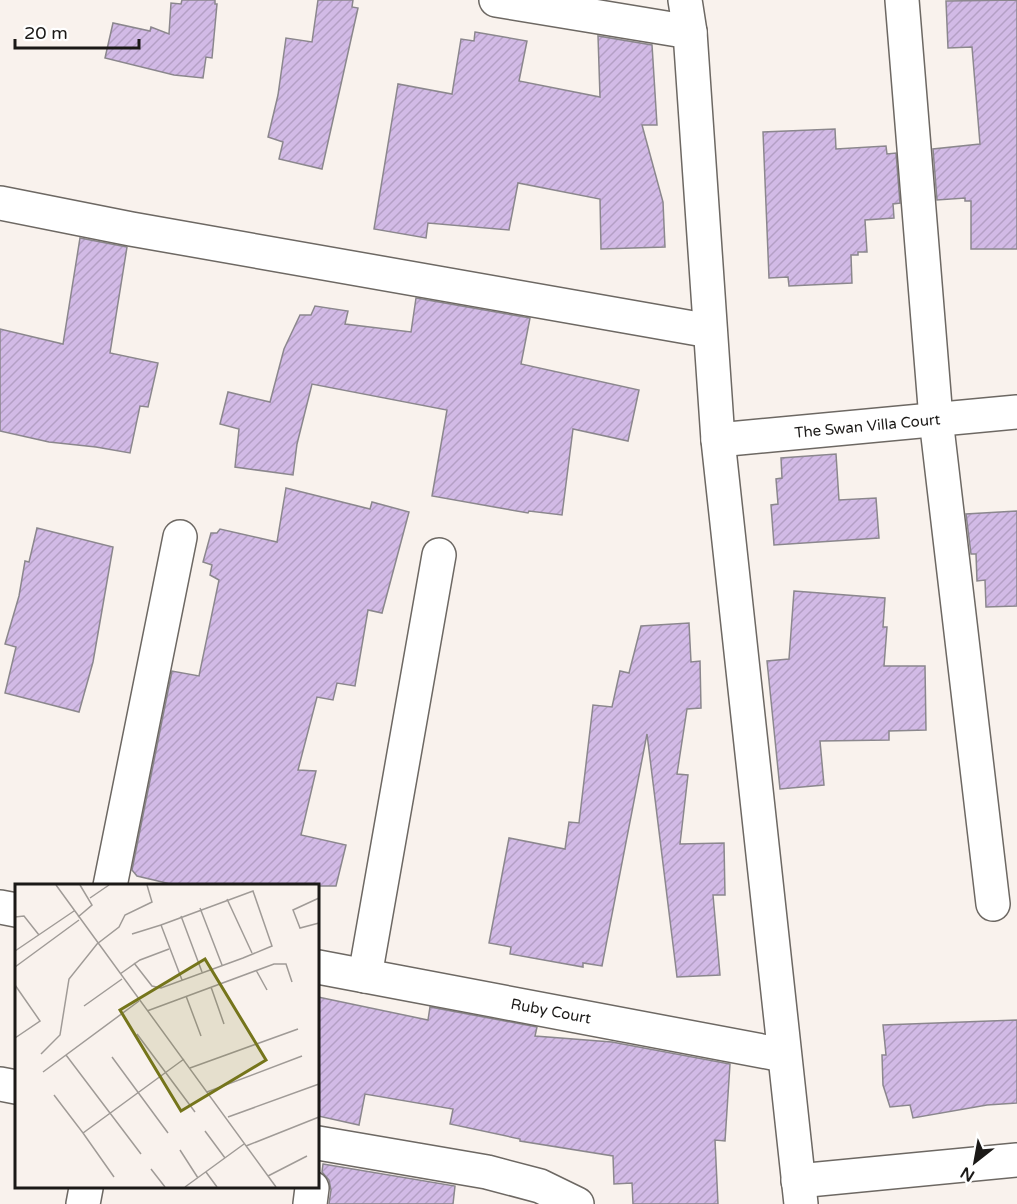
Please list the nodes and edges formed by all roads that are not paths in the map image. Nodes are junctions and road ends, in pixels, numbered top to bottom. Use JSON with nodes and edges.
{"nodes":[{"id":1,"x":496,"y":0,"type":"edge"},
{"id":2,"x":902,"y":0,"type":"edge"},
{"id":3,"x":687,"y":16,"type":"edge"},
{"id":4,"x":0,"y":203,"type":"edge"},
{"id":5,"x":710,"y":331,"type":"junction"},
{"id":6,"x":1017,"y":412,"type":"edge"},
{"id":7,"x":936,"y":419,"type":"junction"},
{"id":8,"x":718,"y":440,"type":"junction"},
{"id":9,"x":180,"y":537,"type":"dead end"},
{"id":10,"x":439,"y":555,"type":"dead end"},
{"id":11,"x":110,"y":884,"type":"edge"},
{"id":12,"x":993,"y":904,"type":"dead end"},
{"id":13,"x":0,"y":907,"type":"edge"},
{"id":14,"x":15,"y":910,"type":"edge"},
{"id":15,"x":320,"y":967,"type":"edge"},
{"id":16,"x":365,"y":976,"type":"junction"},
{"id":17,"x":783,"y":1055,"type":"junction"},
{"id":18,"x":0,"y":1084,"type":"edge"},
{"id":19,"x":15,"y":1087,"type":"edge"},
{"id":20,"x":320,"y":1145,"type":"edge"},
{"id":21,"x":1017,"y":1160,"type":"edge"},
{"id":22,"x":86,"y":1189,"type":"edge"},
{"id":23,"x":312,"y":1189,"type":"edge"},
{"id":24,"x":799,"y":1192,"type":"edge"},
{"id":25,"x":83,"y":1204,"type":"edge"},
{"id":26,"x":310,"y":1204,"type":"edge"},
{"id":27,"x":577,"y":1204,"type":"edge"}],
"edges":[{"from":1,"to":3,"type":"street"},
{"from":2,"to":7,"type":"street"},
{"from":3,"to":5,"type":"street"},
{"from":4,"to":5,"type":"street"},
{"from":5,"to":8,"type":"street"},
{"from":6,"to":7,"type":"street","name":"The Swan Villa Court"},
{"from":7,"to":8,"type":"street","name":"The Swan Villa Court"},
{"from":7,"to":12,"type":"street"},
{"from":8,"to":17,"type":"street"},
{"from":9,"to":11,"type":"street"},
{"from":10,"to":16,"type":"street"},
{"from":13,"to":14,"type":"street"},
{"from":15,"to":16,"type":"street","name":"Ruby Court"},
{"from":16,"to":17,"type":"street","name":"Ruby Court"},
{"from":17,"to":24,"type":"street"},
{"from":18,"to":19,"type":"street"},
{"from":20,"to":27,"type":"street"},
{"from":21,"to":24,"type":"street"},
{"from":22,"to":25,"type":"street"},
{"from":23,"to":26,"type":"street"}]}
